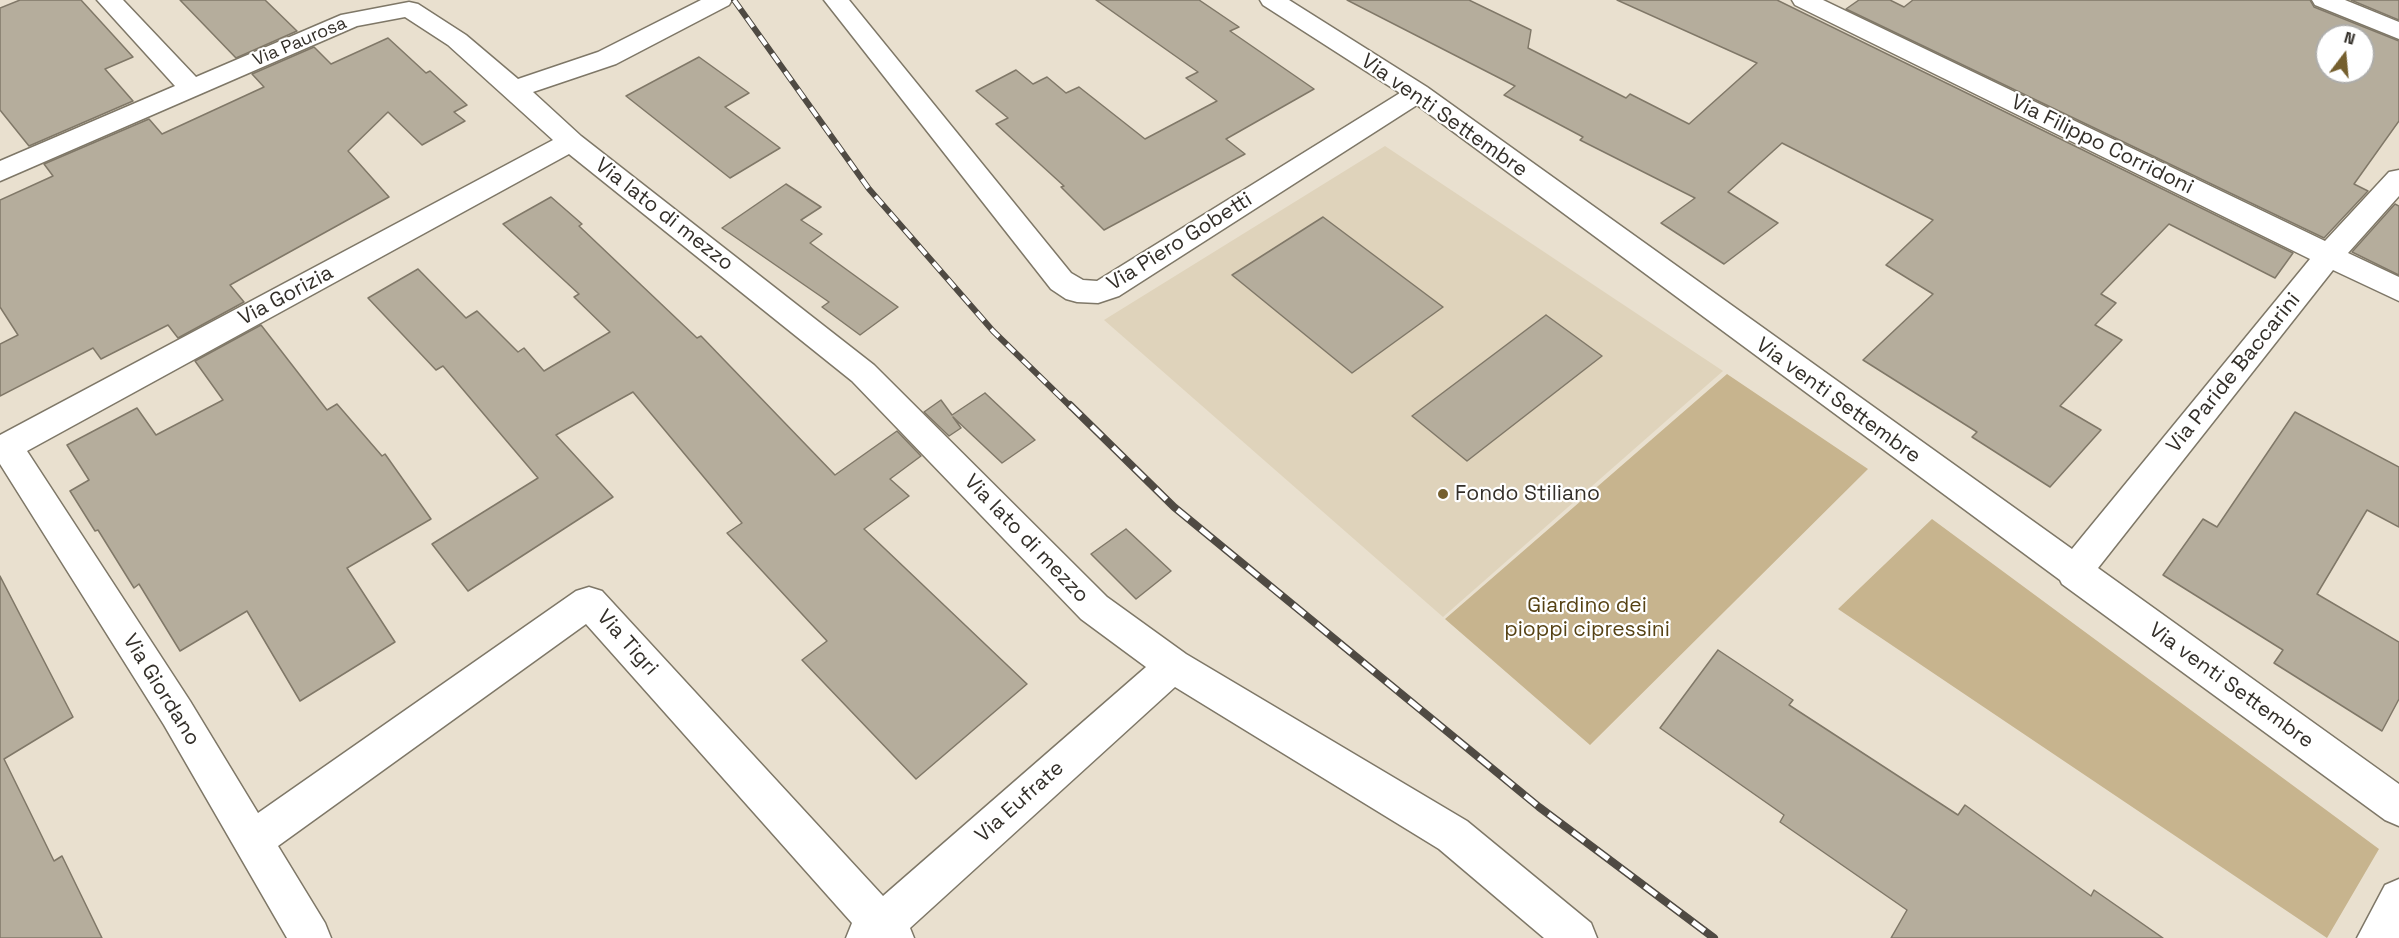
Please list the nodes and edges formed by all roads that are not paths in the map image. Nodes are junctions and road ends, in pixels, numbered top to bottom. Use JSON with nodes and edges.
{"nodes":[{"id":1,"x":109,"y":0,"type":"edge"},
{"id":2,"x":720,"y":0,"type":"edge"},
{"id":3,"x":836,"y":0,"type":"edge"},
{"id":4,"x":1272,"y":0,"type":"edge"},
{"id":5,"x":2324,"y":0,"type":"edge"},
{"id":6,"x":1816,"y":2,"type":"edge"},
{"id":7,"x":2399,"y":31,"type":"edge"},
{"id":8,"x":192,"y":88,"type":"junction"},
{"id":9,"x":514,"y":89,"type":"junction"},
{"id":10,"x":1418,"y":93,"type":"junction"},
{"id":11,"x":572,"y":142,"type":"junction"},
{"id":12,"x":0,"y":172,"type":"edge"},
{"id":13,"x":2399,"y":179,"type":"edge"},
{"id":14,"x":2329,"y":255,"type":"junction"},
{"id":15,"x":2399,"y":290,"type":"edge"},
{"id":16,"x":3,"y":448,"type":"edge"},
{"id":17,"x":2074,"y":573,"type":"junction"},
{"id":18,"x":1173,"y":666,"type":"junction"},
{"id":19,"x":2399,"y":807,"type":"edge"},
{"id":20,"x":252,"y":841,"type":"junction"},
{"id":21,"x":2399,"y":899,"type":"edge"},
{"id":22,"x":881,"y":934,"type":"edge"},
{"id":23,"x":310,"y":938,"type":"edge"},
{"id":24,"x":1576,"y":938,"type":"edge"},
{"id":25,"x":2378,"y":938,"type":"edge"}],
"edges":[{"from":1,"to":8,"type":"street"},
{"from":2,"to":9,"type":"street"},
{"from":3,"to":10,"type":"street","name":"Via Piero Gobetti"},
{"from":4,"to":10,"type":"street","name":"Via venti Settembre"},
{"from":5,"to":7,"type":"street"},
{"from":6,"to":14,"type":"street","name":"Via Filippo Corridoni"},
{"from":8,"to":9,"type":"street","name":"Via Paurosa"},
{"from":8,"to":12,"type":"street","name":"Via Paurosa"},
{"from":9,"to":11,"type":"street","name":"Via lato di mezzo"},
{"from":10,"to":17,"type":"street","name":"Via venti Settembre"},
{"from":11,"to":16,"type":"street","name":"Via Gorizia"},
{"from":11,"to":18,"type":"street","name":"Via lato di mezzo"},
{"from":13,"to":14,"type":"street","name":"Via Paride Baccarini"},
{"from":14,"to":15,"type":"street","name":"Via Filippo Corridoni"},
{"from":14,"to":17,"type":"street","name":"Via Paride Baccarini"},
{"from":16,"to":20,"type":"street","name":"Via Giordano"},
{"from":17,"to":19,"type":"street","name":"Via venti Settembre"},
{"from":18,"to":22,"type":"street","name":"Via Eufrate"},
{"from":18,"to":24,"type":"street","name":"Via lato di mezzo"},
{"from":20,"to":22,"type":"street","name":"Via Tigri"},
{"from":20,"to":23,"type":"street","name":"Via Giordano"},
{"from":21,"to":25,"type":"street"}]}
